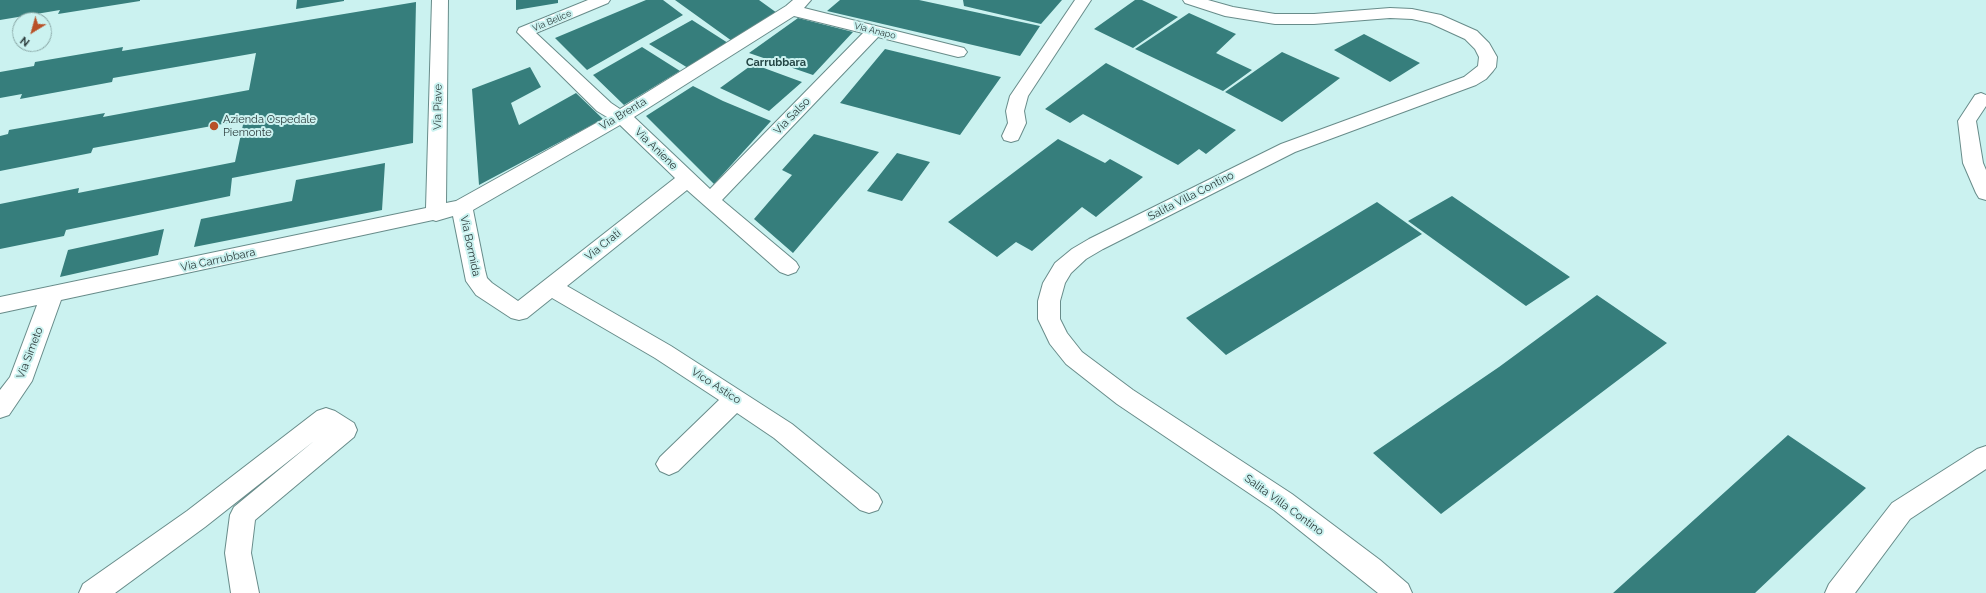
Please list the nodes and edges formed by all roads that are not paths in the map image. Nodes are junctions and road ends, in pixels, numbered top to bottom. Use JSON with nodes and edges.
{"nodes":[{"id":1,"x":440,"y":0,"type":"edge"},
{"id":2,"x":602,"y":0,"type":"edge"},
{"id":3,"x":1083,"y":0,"type":"edge"},
{"id":4,"x":1191,"y":0,"type":"edge"},
{"id":5,"x":797,"y":5,"type":"edge"},
{"id":6,"x":874,"y":31,"type":"junction"},
{"id":7,"x":525,"y":32,"type":"joint"},
{"id":8,"x":958,"y":52,"type":"dead end"},
{"id":9,"x":1981,"y":99,"type":"dead end"},
{"id":10,"x":620,"y":117,"type":"junction"},
{"id":11,"x":1011,"y":136,"type":"dead end"},
{"id":12,"x":687,"y":179,"type":"junction"},
{"id":13,"x":1986,"y":193,"type":"edge"},
{"id":14,"x":710,"y":201,"type":"junction"},
{"id":15,"x":462,"y":207,"type":"junction"},
{"id":16,"x":436,"y":214,"type":"junction"},
{"id":17,"x":788,"y":267,"type":"dead end"},
{"id":18,"x":551,"y":287,"type":"junction"},
{"id":19,"x":52,"y":294,"type":"junction"},
{"id":20,"x":0,"y":306,"type":"edge"},
{"id":21,"x":519,"y":312,"type":"joint"},
{"id":22,"x":736,"y":399,"type":"junction"},
{"id":23,"x":0,"y":408,"type":"edge"},
{"id":24,"x":1986,"y":456,"type":"edge"},
{"id":25,"x":669,"y":464,"type":"dead end"},
{"id":26,"x":870,"y":502,"type":"dead end"},
{"id":27,"x":93,"y":593,"type":"edge"},
{"id":28,"x":245,"y":593,"type":"edge"},
{"id":29,"x":1398,"y":593,"type":"edge"},
{"id":30,"x":1839,"y":593,"type":"edge"}],
"edges":[{"from":1,"to":16,"type":"street","name":"Via Piave"},
{"from":2,"to":7,"type":"street","name":"Via Belice"},
{"from":3,"to":11,"type":"street"},
{"from":4,"to":29,"type":"street","name":"Salita Villa Contino"},
{"from":5,"to":6,"type":"street","name":"Via Anapo"},
{"from":5,"to":10,"type":"street","name":"Via Brenta"},
{"from":6,"to":8,"type":"street","name":"Via Anapo"},
{"from":6,"to":14,"type":"street","name":"Via Salso"},
{"from":7,"to":10,"type":"street","name":"Via Aniene"},
{"from":9,"to":13,"type":"street"},
{"from":10,"to":12,"type":"street","name":"Via Aniene"},
{"from":10,"to":15,"type":"street","name":"Via Brenta"},
{"from":12,"to":14,"type":"street","name":"Via Aniene"},
{"from":12,"to":18,"type":"street","name":"Via Crati"},
{"from":14,"to":17,"type":"street","name":"Via Aniene"},
{"from":15,"to":16,"type":"street","name":"Via Brenta"},
{"from":15,"to":21,"type":"street","name":"Via Bormida"},
{"from":16,"to":19,"type":"street","name":"Via Carrubbara"},
{"from":18,"to":21,"type":"street","name":"Via Crati"},
{"from":18,"to":22,"type":"street","name":"Vico Astico"},
{"from":19,"to":20,"type":"street","name":"Via Carrubbara"},
{"from":19,"to":23,"type":"street","name":"Via Simeto"},
{"from":22,"to":25,"type":"street"},
{"from":22,"to":26,"type":"street","name":"Vico Astico"},
{"from":24,"to":30,"type":"street"},
{"from":27,"to":28,"type":"street"}]}
